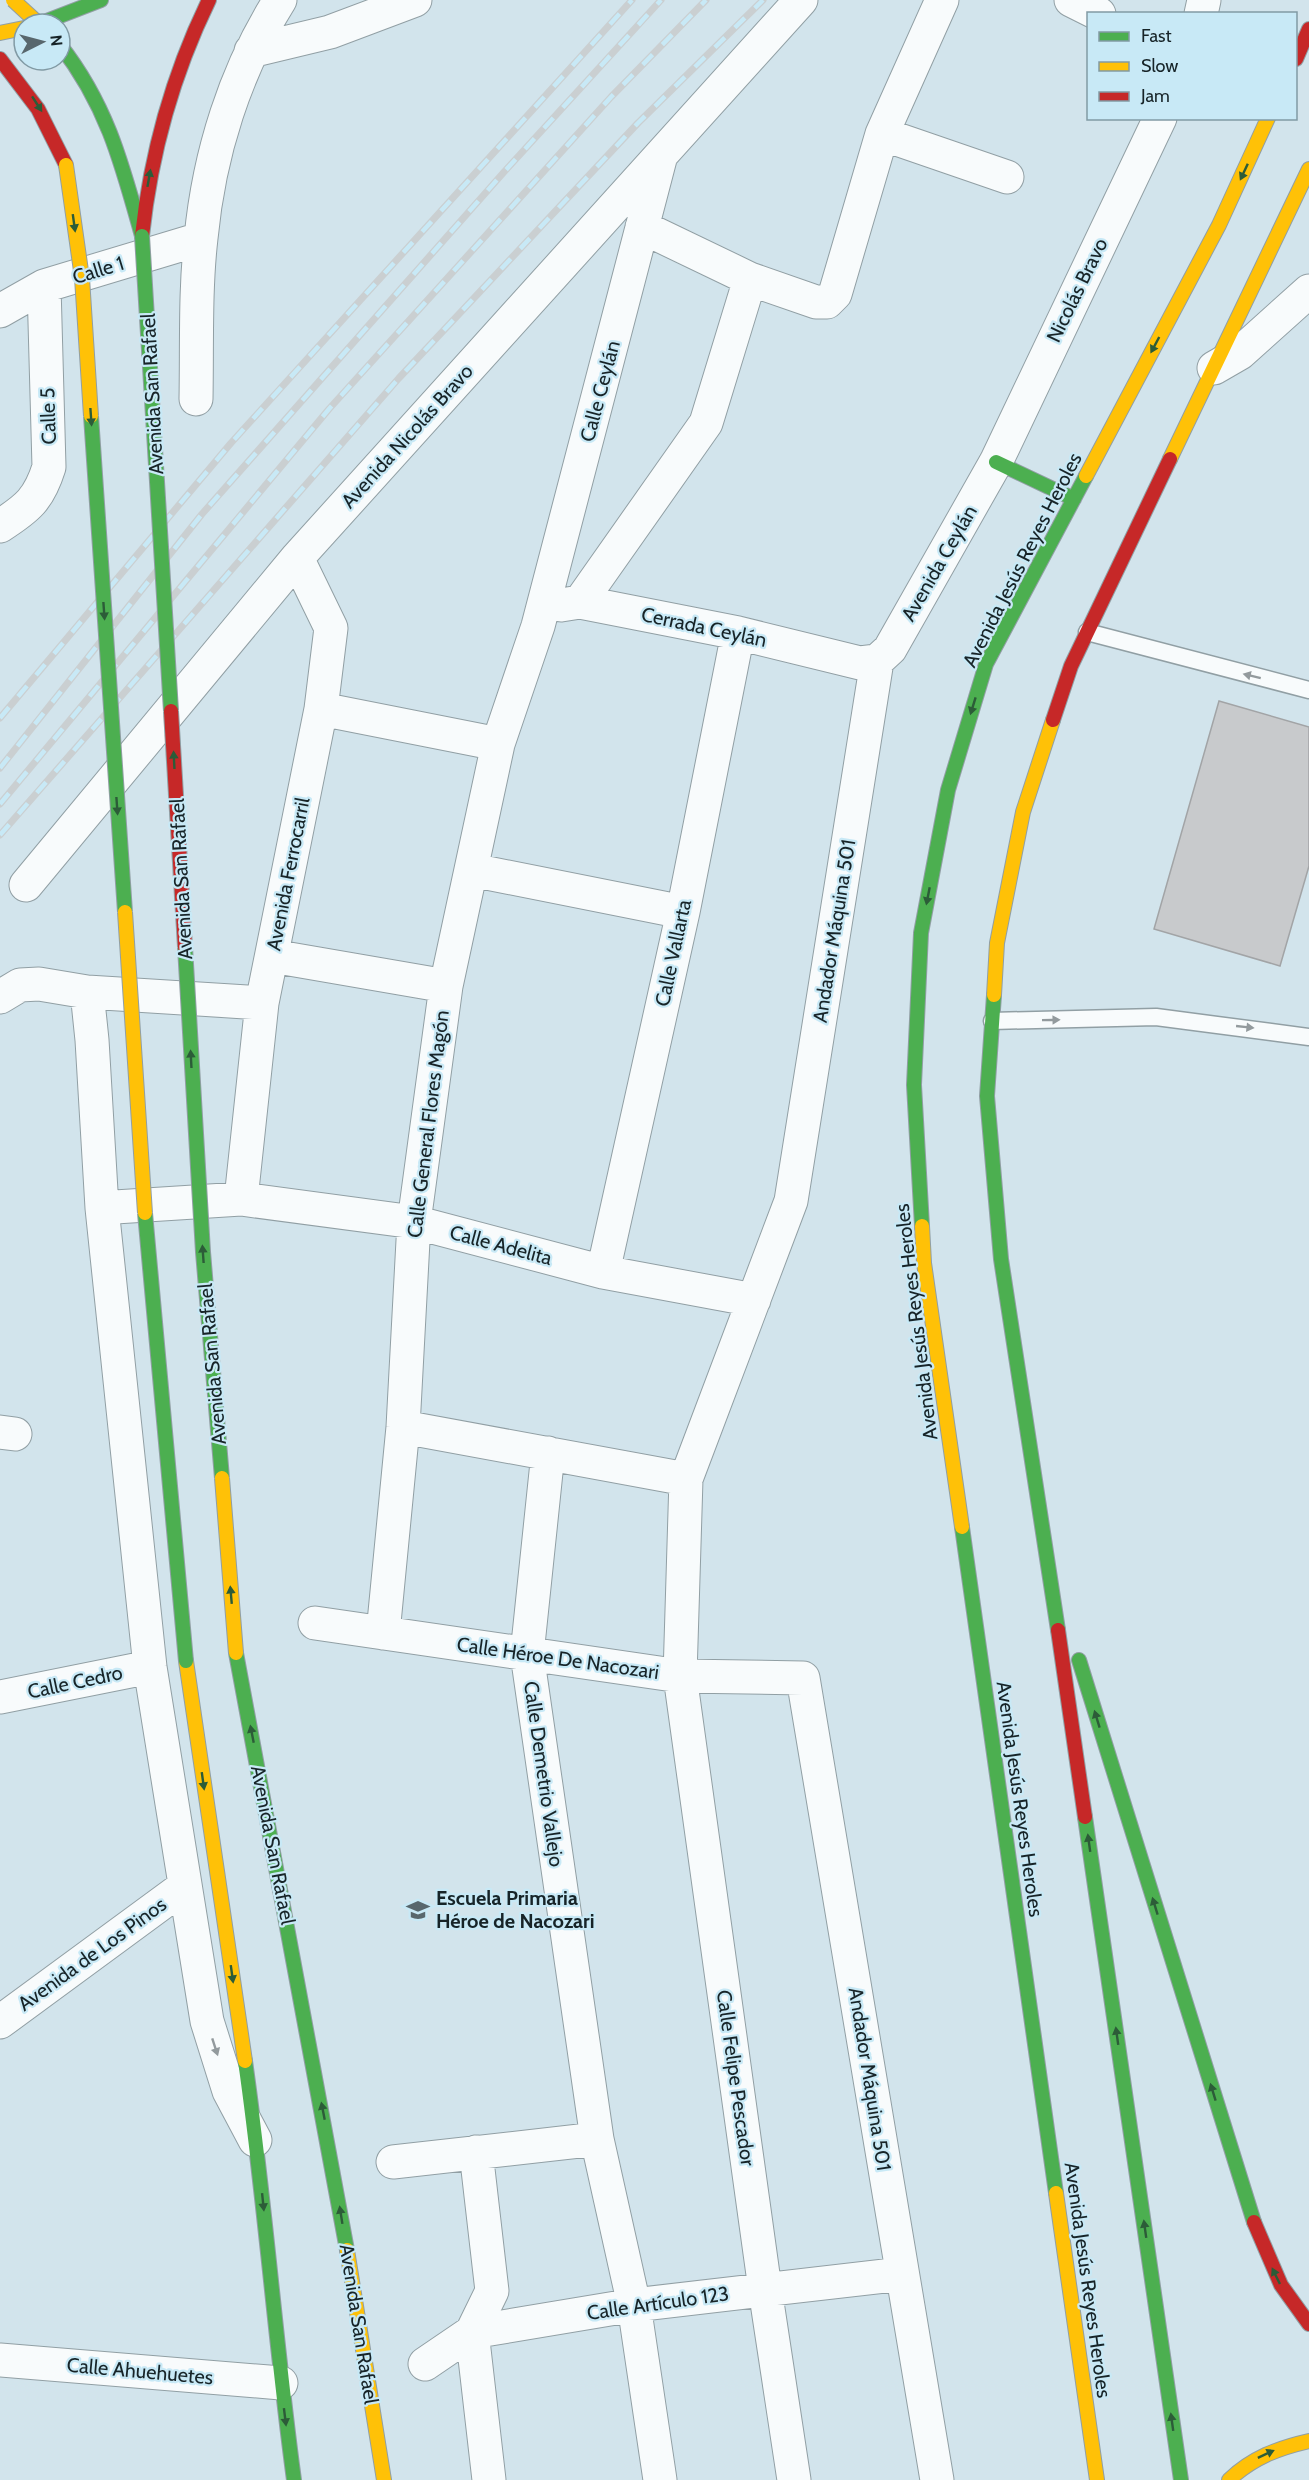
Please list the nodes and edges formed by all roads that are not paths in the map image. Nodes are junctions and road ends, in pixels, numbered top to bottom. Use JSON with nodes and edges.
{"nodes":[{"id":1,"x":13,"y":0,"type":"edge"},
{"id":2,"x":101,"y":0,"type":"edge"},
{"id":3,"x":209,"y":0,"type":"edge"},
{"id":4,"x":280,"y":0,"type":"edge"},
{"id":5,"x":415,"y":0,"type":"edge"},
{"id":6,"x":801,"y":0,"type":"edge"},
{"id":7,"x":942,"y":0,"type":"edge"},
{"id":8,"x":1071,"y":0,"type":"edge"},
{"id":9,"x":26,"y":12,"type":"edge"},
{"id":10,"x":70,"y":12,"type":"edge"},
{"id":11,"x":1095,"y":12,"type":"edge"},
{"id":12,"x":1309,"y":29,"type":"edge"},
{"id":13,"x":251,"y":51,"type":"junction"},
{"id":14,"x":1297,"y":57,"type":"edge"},
{"id":15,"x":0,"y":59,"type":"edge"},
{"id":16,"x":72,"y":59,"type":"edge"},
{"id":17,"x":1159,"y":120,"type":"edge"},
{"id":18,"x":1267,"y":120,"type":"edge"},
{"id":19,"x":882,"y":134,"type":"junction"},
{"id":20,"x":661,"y":155,"type":"junction"},
{"id":21,"x":1309,"y":169,"type":"edge"},
{"id":22,"x":1007,"y":177,"type":"dead end"},
{"id":23,"x":642,"y":227,"type":"junction"},
{"id":24,"x":142,"y":236,"type":"junction"},
{"id":25,"x":200,"y":239,"type":"junction"},
{"id":26,"x":750,"y":279,"type":"junction"},
{"id":27,"x":44,"y":286,"type":"junction"},
{"id":28,"x":1309,"y":291,"type":"edge"},
{"id":29,"x":0,"y":311,"type":"edge"},
{"id":30,"x":1214,"y":368,"type":"junction"},
{"id":31,"x":196,"y":399,"type":"dead end"},
{"id":32,"x":996,"y":462,"type":"junction"},
{"id":33,"x":1074,"y":499,"type":"junction"},
{"id":34,"x":0,"y":526,"type":"edge"},
{"id":35,"x":297,"y":558,"type":"junction"},
{"id":36,"x":580,"y":602,"type":"junction"},
{"id":37,"x":538,"y":626,"type":"junction"},
{"id":38,"x":1087,"y":632,"type":"junction"},
{"id":39,"x":738,"y":633,"type":"junction"},
{"id":40,"x":877,"y":662,"type":"junction"},
{"id":41,"x":1309,"y":690,"type":"edge"},
{"id":42,"x":321,"y":709,"type":"junction"},
{"id":43,"x":498,"y":744,"type":"junction"},
{"id":44,"x":471,"y":870,"type":"junction"},
{"id":45,"x":26,"y":885,"type":"dead end"},
{"id":46,"x":683,"y":912,"type":"junction"},
{"id":47,"x":272,"y":956,"type":"junction"},
{"id":48,"x":446,"y":986,"type":"junction"},
{"id":49,"x":87,"y":992,"type":"junction"},
{"id":50,"x":0,"y":997,"type":"edge"},
{"id":51,"x":262,"y":1003,"type":"junction"},
{"id":52,"x":992,"y":1021,"type":"junction"},
{"id":53,"x":1309,"y":1037,"type":"edge"},
{"id":54,"x":242,"y":1199,"type":"junction"},
{"id":55,"x":102,"y":1208,"type":"junction"},
{"id":56,"x":414,"y":1222,"type":"junction"},
{"id":57,"x":603,"y":1272,"type":"junction"},
{"id":58,"x":754,"y":1300,"type":"junction"},
{"id":59,"x":403,"y":1427,"type":"junction"},
{"id":60,"x":548,"y":1453,"type":"junction"},
{"id":61,"x":686,"y":1479,"type":"junction"},
{"id":62,"x":1045,"y":1552,"type":"junction"},
{"id":63,"x":315,"y":1623,"type":"dead end"},
{"id":64,"x":383,"y":1633,"type":"junction"},
{"id":65,"x":527,"y":1654,"type":"junction"},
{"id":66,"x":150,"y":1666,"type":"junction"},
{"id":67,"x":680,"y":1676,"type":"junction"},
{"id":68,"x":804,"y":1678,"type":"joint"},
{"id":69,"x":0,"y":1697,"type":"edge"},
{"id":70,"x":184,"y":1886,"type":"junction"},
{"id":71,"x":0,"y":2022,"type":"edge"},
{"id":72,"x":597,"y":2139,"type":"junction"},
{"id":73,"x":257,"y":2144,"type":"junction"},
{"id":74,"x":476,"y":2152,"type":"junction"},
{"id":75,"x":393,"y":2162,"type":"dead end"},
{"id":76,"x":902,"y":2274,"type":"junction"},
{"id":77,"x":765,"y":2289,"type":"junction"},
{"id":78,"x":634,"y":2305,"type":"junction"},
{"id":79,"x":1309,"y":2324,"type":"edge"},
{"id":80,"x":472,"y":2332,"type":"junction"},
{"id":81,"x":0,"y":2360,"type":"edge"},
{"id":82,"x":425,"y":2364,"type":"dead end"},
{"id":83,"x":281,"y":2383,"type":"junction"},
{"id":84,"x":1309,"y":2441,"type":"edge"},
{"id":85,"x":294,"y":2480,"type":"edge"},
{"id":86,"x":384,"y":2480,"type":"edge"},
{"id":87,"x":489,"y":2480,"type":"edge"},
{"id":88,"x":660,"y":2480,"type":"edge"},
{"id":89,"x":794,"y":2480,"type":"edge"},
{"id":90,"x":937,"y":2480,"type":"edge"},
{"id":91,"x":1097,"y":2480,"type":"edge"},
{"id":92,"x":1180,"y":2480,"type":"edge"},
{"id":93,"x":1229,"y":2480,"type":"edge"}],
"edges":[{"from":1,"to":9,"type":"main road","bridge":true},
{"from":2,"to":10,"type":"main road"},
{"from":24,"to":3,"type":"main road","one_way":true},
{"from":4,"to":13,"type":"street"},
{"from":5,"to":13,"type":"street"},
{"from":6,"to":20,"type":"street","name":"Avenida Nicolás Bravo"},
{"from":7,"to":19,"type":"street"},
{"from":8,"to":11,"type":"street"},
{"from":12,"to":14,"type":"main road"},
{"from":13,"to":25,"type":"street"},
{"from":15,"to":73,"type":"main road","one_way":true,"bridge":true},
{"from":16,"to":24,"type":"main road"},
{"from":17,"to":32,"type":"street","name":"Nicolás Bravo"},
{"from":18,"to":33,"type":"main road","name":"Avenida Jesús Reyes Heroles","one_way":true},
{"from":19,"to":22,"type":"street"},
{"from":19,"to":26,"type":"street"},
{"from":20,"to":23,"type":"street","name":"Calle Ceylán"},
{"from":20,"to":35,"type":"street","name":"Avenida Nicolás Bravo"},
{"from":21,"to":30,"type":"main road"},
{"from":23,"to":26,"type":"street"},
{"from":23,"to":37,"type":"street","name":"Calle Ceylán"},
{"from":86,"to":24,"type":"main road","name":"Avenida San Rafael","one_way":true,"bridge":true},
{"from":25,"to":27,"type":"street","name":"Calle 1"},
{"from":25,"to":31,"type":"street"},
{"from":26,"to":36,"type":"street"},
{"from":27,"to":29,"type":"street","name":"Calle 1"},
{"from":27,"to":34,"type":"street","name":"Calle 5"},
{"from":28,"to":30,"type":"street"},
{"from":30,"to":38,"type":"main road"},
{"from":32,"to":33,"type":"main road"},
{"from":32,"to":40,"type":"street","name":"Avenida Ceylán"},
{"from":33,"to":91,"type":"main road","name":"Avenida Jesús Reyes Heroles","one_way":true},
{"from":35,"to":42,"type":"street","name":"Avenida Ferrocarril"},
{"from":35,"to":45,"type":"street","name":"Avenida Nicolás Bravo"},
{"from":36,"to":37,"type":"street"},
{"from":36,"to":39,"type":"street","name":"Cerrada Ceylán"},
{"from":37,"to":43,"type":"street","name":"Calle General Flores Magón"},
{"from":41,"to":38,"type":"lane","one_way":true},
{"from":38,"to":52,"type":"main road"},
{"from":39,"to":40,"type":"street","name":"Cerrada Ceylán"},
{"from":39,"to":46,"type":"street","name":"Calle Vallarta"},
{"from":40,"to":58,"type":"street","name":"Andador Máquina 501"},
{"from":42,"to":43,"type":"street"},
{"from":42,"to":47,"type":"street","name":"Avenida Ferrocarril"},
{"from":43,"to":44,"type":"street","name":"Calle General Flores Magón"},
{"from":44,"to":46,"type":"street"},
{"from":44,"to":48,"type":"street","name":"Calle General Flores Magón"},
{"from":46,"to":57,"type":"street","name":"Calle Vallarta"},
{"from":47,"to":48,"type":"street"},
{"from":47,"to":51,"type":"street","name":"Avenida Ferrocarril"},
{"from":48,"to":56,"type":"street","name":"Calle General Flores Magón"},
{"from":49,"to":50,"type":"street"},
{"from":49,"to":51,"type":"street"},
{"from":49,"to":55,"type":"street"},
{"from":51,"to":54,"type":"street","name":"Avenida Ferrocarril"},
{"from":52,"to":53,"type":"lane","one_way":true},
{"from":52,"to":62,"type":"main road"},
{"from":54,"to":55,"type":"street","name":"Calle Adelita"},
{"from":54,"to":56,"type":"street","name":"Calle Adelita"},
{"from":55,"to":66,"type":"street"},
{"from":56,"to":57,"type":"street","name":"Calle Adelita"},
{"from":56,"to":59,"type":"street","name":"Calle General Flores Magón"},
{"from":57,"to":58,"type":"street","name":"Calle Adelita"},
{"from":58,"to":61,"type":"street","name":"Andador Máquina 501"},
{"from":59,"to":60,"type":"street"},
{"from":59,"to":64,"type":"street","name":"Calle General Flores Magón"},
{"from":60,"to":61,"type":"street"},
{"from":60,"to":65,"type":"street","name":"Calle Demetrio Vallejo"},
{"from":61,"to":67,"type":"street","name":"Calle Felipe Pescador"},
{"from":79,"to":62,"type":"main road","one_way":true},
{"from":92,"to":62,"type":"main road","one_way":true},
{"from":63,"to":64,"type":"street","name":"Calle Héroe De Nacozari"},
{"from":64,"to":65,"type":"street","name":"Calle Héroe De Nacozari"},
{"from":65,"to":67,"type":"street","name":"Calle Héroe De Nacozari"},
{"from":65,"to":72,"type":"street","name":"Calle Demetrio Vallejo"},
{"from":66,"to":69,"type":"street","name":"Calle Cedro"},
{"from":66,"to":70,"type":"street"},
{"from":67,"to":68,"type":"street","name":"Calle Héroe De Nacozari"},
{"from":67,"to":77,"type":"street","name":"Calle Felipe Pescador"},
{"from":68,"to":76,"type":"street","name":"Andador Máquina 501"},
{"from":70,"to":71,"type":"street","name":"Avenida de Los Pinos"},
{"from":70,"to":73,"type":"street","one_way":true},
{"from":72,"to":74,"type":"street"},
{"from":72,"to":78,"type":"street","name":"Calle Demetrio Vallejo"},
{"from":73,"to":83,"type":"main road","one_way":true},
{"from":74,"to":75,"type":"street"},
{"from":74,"to":80,"type":"street"},
{"from":76,"to":77,"type":"street","name":"Calle Artículo 123"},
{"from":76,"to":90,"type":"street","name":"Andador Máquina 501"},
{"from":77,"to":78,"type":"street","name":"Calle Artículo 123"},
{"from":77,"to":89,"type":"street","name":"Calle Felipe Pescador"},
{"from":78,"to":80,"type":"street","name":"Calle Artículo 123"},
{"from":78,"to":88,"type":"street","name":"Calle Demetrio Vallejo"},
{"from":80,"to":82,"type":"street","name":"Calle Artículo 123"},
{"from":80,"to":87,"type":"street"},
{"from":81,"to":83,"type":"street","name":"Calle Ahuehuetes"},
{"from":83,"to":85,"type":"main road","one_way":true},
{"from":93,"to":84,"type":"main road","one_way":true}]}
